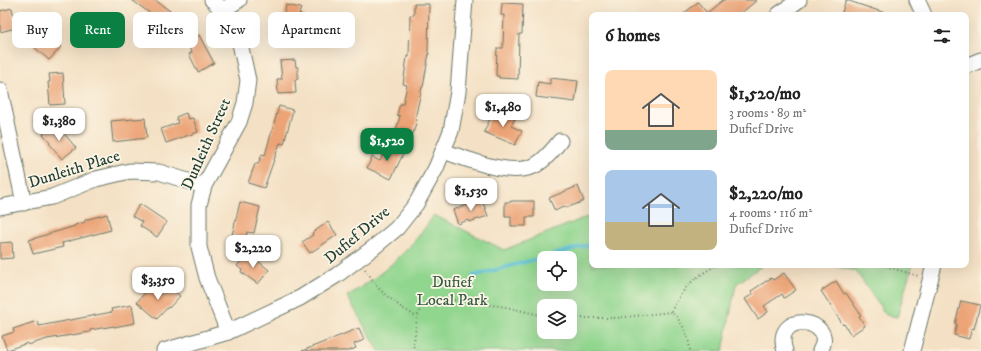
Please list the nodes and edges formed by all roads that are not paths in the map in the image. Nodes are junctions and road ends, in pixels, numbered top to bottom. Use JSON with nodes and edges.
{"nodes":[{"id":1,"x":212,"y":0,"type":"edge"},
{"id":2,"x":239,"y":0,"type":"edge"},
{"id":3,"x":464,"y":0,"type":"edge"},
{"id":4,"x":799,"y":0,"type":"edge"},
{"id":5,"x":917,"y":0,"type":"edge"},
{"id":6,"x":223,"y":10,"type":"junction"},
{"id":7,"x":782,"y":12,"type":"edge"},
{"id":8,"x":923,"y":12,"type":"edge"},
{"id":9,"x":981,"y":60,"type":"edge"},
{"id":10,"x":969,"y":65,"type":"edge"},
{"id":11,"x":0,"y":90,"type":"edge"},
{"id":12,"x":560,"y":141,"type":"dead end"},
{"id":13,"x":443,"y":151,"type":"junction"},
{"id":14,"x":204,"y":186,"type":"junction"},
{"id":15,"x":24,"y":203,"type":"junction"},
{"id":16,"x":0,"y":207,"type":"edge"},
{"id":17,"x":933,"y":272,"type":"edge"},
{"id":18,"x":228,"y":332,"type":"junction"},
{"id":19,"x":164,"y":351,"type":"edge"},
{"id":20,"x":785,"y":351,"type":"edge"},
{"id":21,"x":820,"y":351,"type":"edge"},
{"id":22,"x":912,"y":351,"type":"edge"}],
"edges":[{"from":1,"to":6,"type":"street","name":"Dunleith Street"},
{"from":2,"to":6,"type":"street"},
{"from":3,"to":13,"type":"street","name":"Dufief Drive"},
{"from":4,"to":7,"type":"street"},
{"from":5,"to":8,"type":"street"},
{"from":6,"to":14,"type":"street","name":"Dunleith Street"},
{"from":9,"to":10,"type":"street"},
{"from":11,"to":15,"type":"street"},
{"from":12,"to":13,"type":"street"},
{"from":13,"to":18,"type":"street","name":"Dufief Drive"},
{"from":14,"to":15,"type":"street","name":"Dunleith Place"},
{"from":14,"to":18,"type":"street","name":"Dunleith Street"},
{"from":15,"to":16,"type":"street","name":"Dunleith Place"},
{"from":17,"to":22,"type":"street"},
{"from":18,"to":19,"type":"street","name":"Dufief Drive"},
{"from":20,"to":21,"type":"street"}]}
